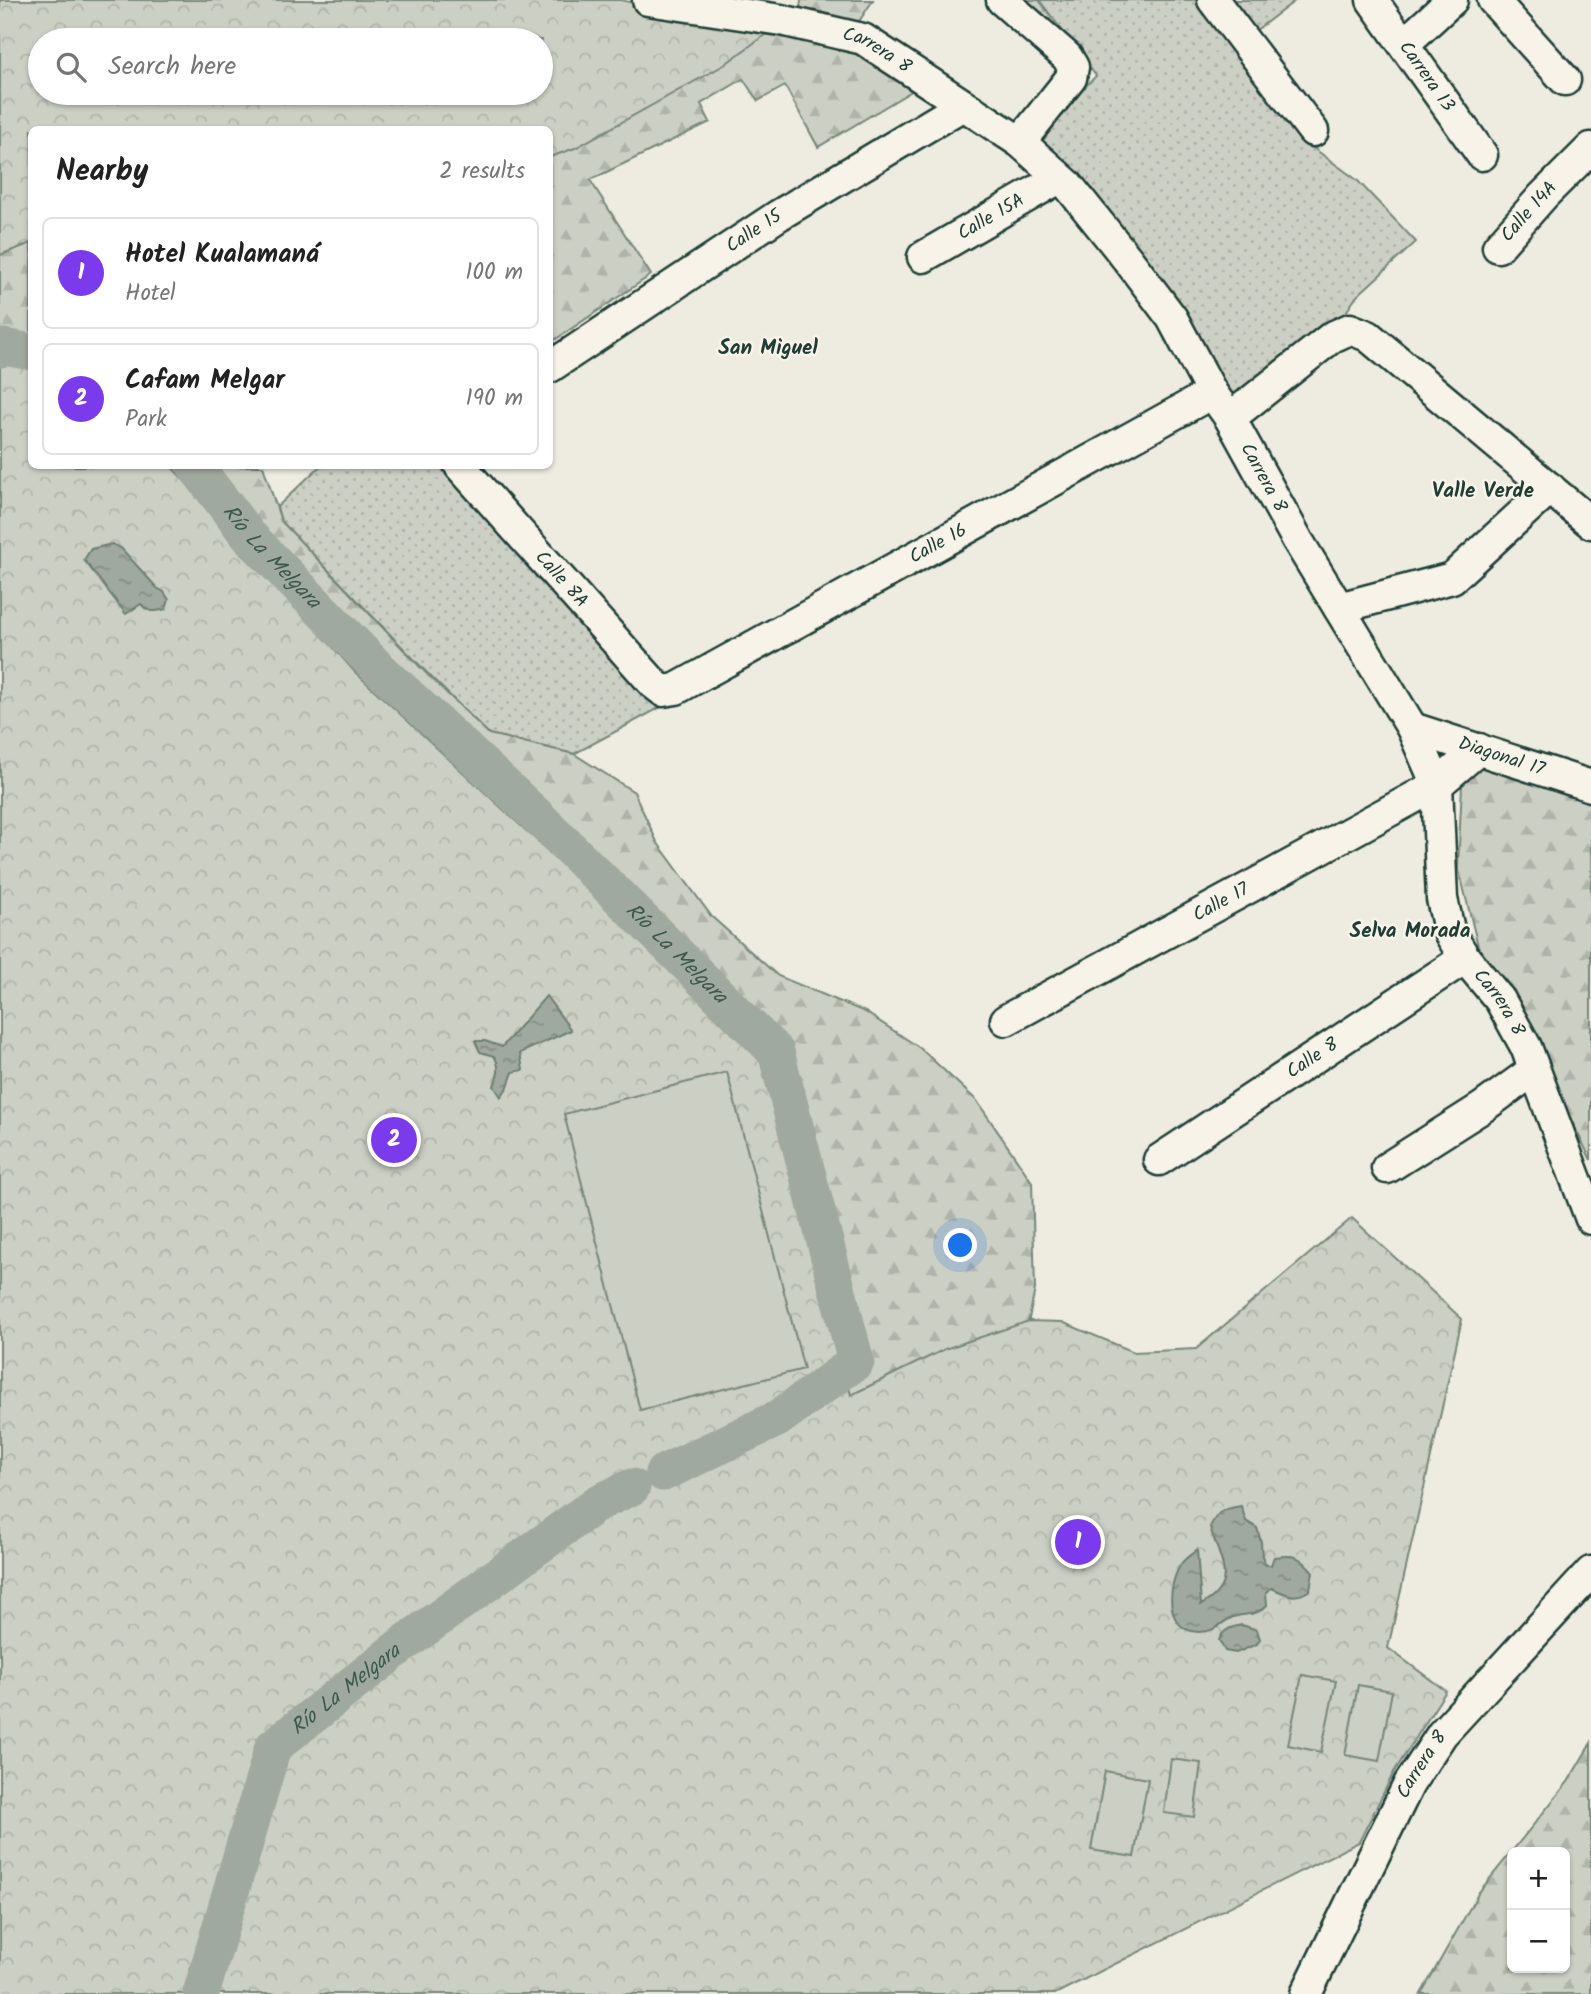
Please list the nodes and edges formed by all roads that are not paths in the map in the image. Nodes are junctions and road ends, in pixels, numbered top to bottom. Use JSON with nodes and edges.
{"nodes":[{"id":1,"x":648,"y":0,"type":"edge"},
{"id":2,"x":1002,"y":0,"type":"edge"},
{"id":3,"x":1213,"y":0,"type":"edge"},
{"id":4,"x":1372,"y":0,"type":"edge"},
{"id":5,"x":1452,"y":0,"type":"edge"},
{"id":6,"x":1493,"y":0,"type":"edge"},
{"id":7,"x":1404,"y":44,"type":"junction"},
{"id":8,"x":1565,"y":80,"type":"dead end"},
{"id":9,"x":963,"y":104,"type":"junction"},
{"id":10,"x":1313,"y":131,"type":"dead end"},
{"id":11,"x":1020,"y":142,"type":"junction"},
{"id":12,"x":1591,"y":148,"type":"edge"},
{"id":13,"x":1482,"y":155,"type":"dead end"},
{"id":14,"x":1059,"y":178,"type":"junction"},
{"id":15,"x":1499,"y":247,"type":"dead end"},
{"id":16,"x":923,"y":257,"type":"dead end"},
{"id":17,"x":553,"y":365,"type":"edge"},
{"id":18,"x":1212,"y":393,"type":"junction"},
{"id":19,"x":1230,"y":418,"type":"junction"},
{"id":20,"x":463,"y":469,"type":"edge"},
{"id":21,"x":1550,"y":488,"type":"junction"},
{"id":22,"x":1591,"y":523,"type":"edge"},
{"id":23,"x":1339,"y":608,"type":"junction"},
{"id":24,"x":663,"y":691,"type":"joint"},
{"id":25,"x":1412,"y":728,"type":"junction"},
{"id":26,"x":1479,"y":750,"type":"junction"},
{"id":27,"x":1437,"y":785,"type":"junction"},
{"id":28,"x":1591,"y":786,"type":"edge"},
{"id":29,"x":1465,"y":958,"type":"junction"},
{"id":30,"x":1006,"y":1020,"type":"dead end"},
{"id":31,"x":1534,"y":1070,"type":"junction"},
{"id":32,"x":1158,"y":1160,"type":"dead end"},
{"id":33,"x":1387,"y":1168,"type":"dead end"},
{"id":34,"x":1591,"y":1219,"type":"edge"},
{"id":35,"x":1591,"y":1572,"type":"edge"},
{"id":36,"x":1306,"y":1994,"type":"edge"}],
"edges":[{"from":1,"to":9,"type":"street","name":"Carrera 8"},
{"from":2,"to":11,"type":"street"},
{"from":3,"to":10,"type":"street"},
{"from":4,"to":7,"type":"street","name":"Carrera 13"},
{"from":5,"to":7,"type":"street"},
{"from":6,"to":8,"type":"street"},
{"from":7,"to":13,"type":"street","name":"Carrera 13"},
{"from":9,"to":11,"type":"street","name":"Carrera 8"},
{"from":9,"to":17,"type":"street","name":"Calle 15"},
{"from":11,"to":14,"type":"street","name":"Carrera 8"},
{"from":12,"to":15,"type":"street","name":"Calle 14A"},
{"from":14,"to":16,"type":"street","name":"Calle 15A"},
{"from":14,"to":18,"type":"street","name":"Carrera 8"},
{"from":18,"to":19,"type":"street","name":"Carrera 8"},
{"from":18,"to":24,"type":"street","name":"Calle 16"},
{"from":19,"to":21,"type":"street"},
{"from":19,"to":23,"type":"street","name":"Carrera 8"},
{"from":20,"to":24,"type":"street","name":"Calle 8A"},
{"from":21,"to":22,"type":"street"},
{"from":21,"to":23,"type":"street"},
{"from":23,"to":25,"type":"street","name":"Carrera 8"},
{"from":25,"to":26,"type":"street","name":"Diagonal 17"},
{"from":25,"to":27,"type":"street","name":"Carrera 8"},
{"from":26,"to":27,"type":"street","name":"Calle 17"},
{"from":26,"to":28,"type":"street","name":"Diagonal 17"},
{"from":27,"to":29,"type":"street","name":"Carrera 8"},
{"from":27,"to":30,"type":"street","name":"Calle 17"},
{"from":29,"to":31,"type":"street","name":"Carrera 8"},
{"from":29,"to":32,"type":"street","name":"Calle 8"},
{"from":31,"to":33,"type":"street"},
{"from":31,"to":34,"type":"street","name":"Carrera 8"},
{"from":35,"to":36,"type":"street","name":"Carrera 8"}]}
